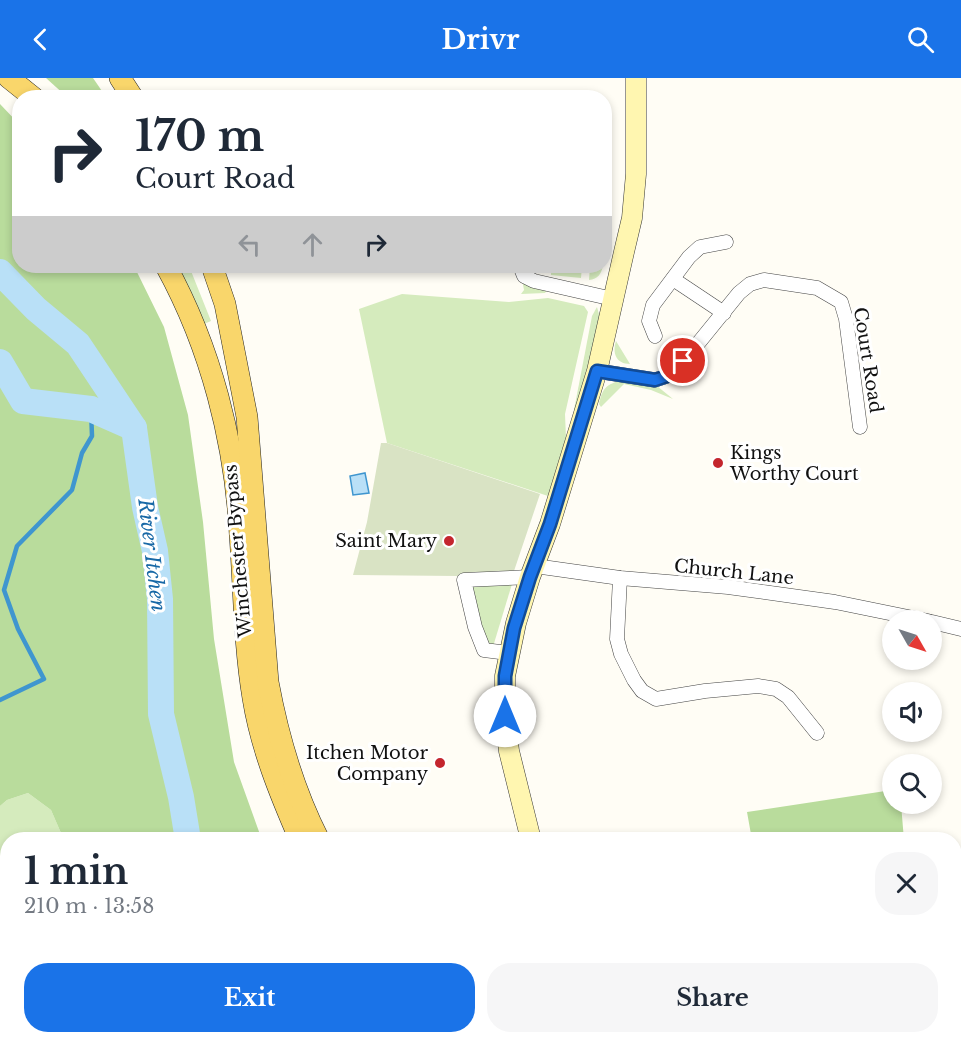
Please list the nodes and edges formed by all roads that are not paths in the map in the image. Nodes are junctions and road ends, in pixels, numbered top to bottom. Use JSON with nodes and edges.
{"nodes":[{"id":1,"x":9,"y":78,"type":"edge"},
{"id":2,"x":636,"y":78,"type":"edge"},
{"id":3,"x":24,"y":90,"type":"edge"},
{"id":4,"x":726,"y":242,"type":"dead end"},
{"id":5,"x":170,"y":273,"type":"edge"},
{"id":6,"x":214,"y":273,"type":"edge"},
{"id":7,"x":523,"y":273,"type":"edge"},
{"id":8,"x":673,"y":279,"type":"junction"},
{"id":9,"x":614,"y":299,"type":"junction"},
{"id":10,"x":724,"y":313,"type":"junction"},
{"id":11,"x":655,"y":336,"type":"dead end"},
{"id":12,"x":597,"y":371,"type":"junction"},
{"id":13,"x":860,"y":427,"type":"dead end"},
{"id":14,"x":532,"y":571,"type":"junction"},
{"id":15,"x":620,"y":578,"type":"junction"},
{"id":16,"x":882,"y":612,"type":"edge"},
{"id":17,"x":942,"y":624,"type":"edge"},
{"id":18,"x":961,"y":629,"type":"edge"},
{"id":19,"x":508,"y":653,"type":"junction"},
{"id":20,"x":817,"y":733,"type":"dead end"},
{"id":21,"x":297,"y":832,"type":"edge"},
{"id":22,"x":316,"y":832,"type":"edge"},
{"id":23,"x":529,"y":832,"type":"edge"}],
"edges":[{"from":1,"to":3,"type":"main road"},
{"from":2,"to":9,"type":"main road"},
{"from":4,"to":8,"type":"street"},
{"from":5,"to":21,"type":"main road","name":"Winchester Bypass"},
{"from":6,"to":22,"type":"main road","name":"Winchester Bypass"},
{"from":7,"to":9,"type":"street"},
{"from":8,"to":10,"type":"street"},
{"from":8,"to":11,"type":"street"},
{"from":9,"to":12,"type":"main road"},
{"from":10,"to":12,"type":"street","name":"Court Road"},
{"from":10,"to":13,"type":"street","name":"Court Road"},
{"from":12,"to":14,"type":"main road"},
{"from":14,"to":15,"type":"street","name":"Church Lane"},
{"from":14,"to":19,"type":"main road"},
{"from":14,"to":19,"type":"street","name":"Church Lane"},
{"from":15,"to":16,"type":"street","name":"Church Lane"},
{"from":15,"to":20,"type":"street"},
{"from":17,"to":18,"type":"street","name":"Church Lane"},
{"from":19,"to":23,"type":"main road"}]}
